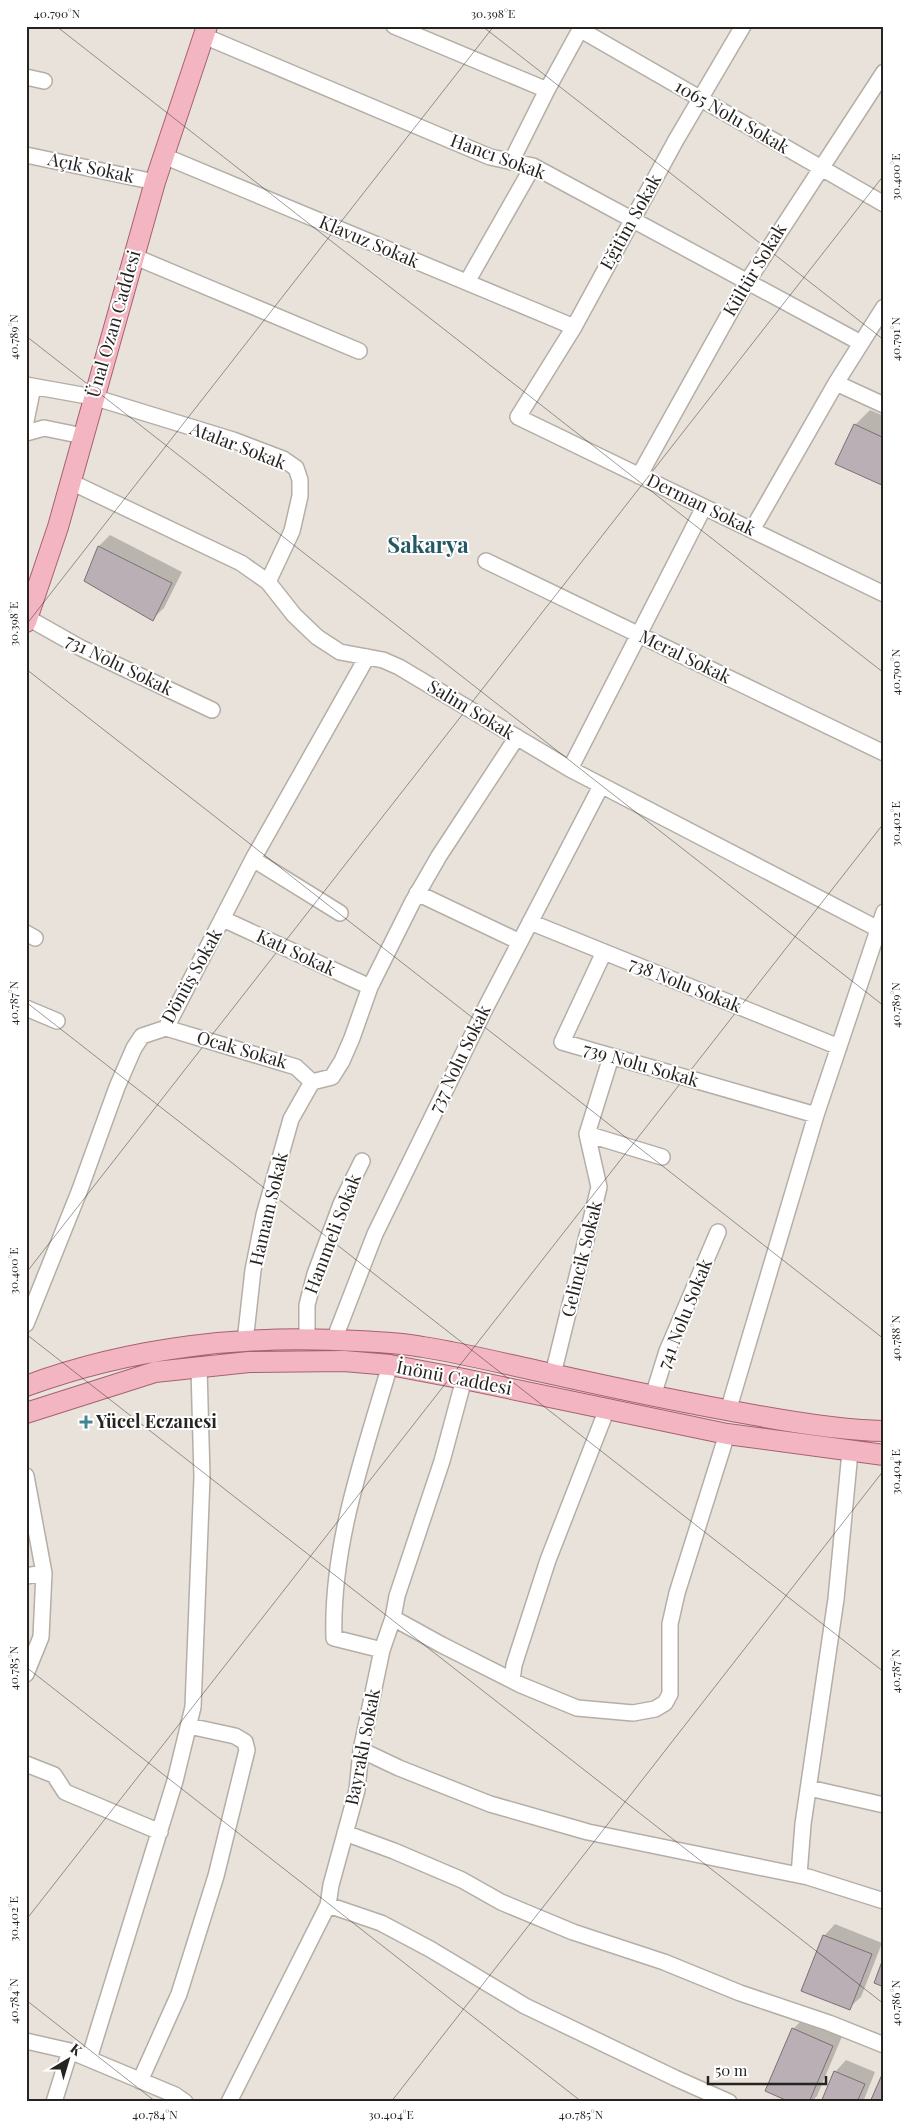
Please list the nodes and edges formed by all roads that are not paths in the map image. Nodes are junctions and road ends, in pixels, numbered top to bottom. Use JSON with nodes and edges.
{"nodes":[{"id":1,"x":394,"y":26,"type":"edge"},
{"id":2,"x":743,"y":26,"type":"edge"},
{"id":3,"x":582,"y":28,"type":"edge"},
{"id":4,"x":205,"y":31,"type":"edge"},
{"id":5,"x":884,"y":72,"type":"edge"},
{"id":6,"x":26,"y":77,"type":"edge"},
{"id":7,"x":44,"y":81,"type":"dead end"},
{"id":8,"x":547,"y":90,"type":"junction"},
{"id":9,"x":700,"y":98,"type":"junction"},
{"id":10,"x":26,"y":155,"type":"edge"},
{"id":11,"x":164,"y":156,"type":"junction"},
{"id":12,"x":511,"y":162,"type":"junction"},
{"id":13,"x":533,"y":166,"type":"junction"},
{"id":14,"x":820,"y":168,"type":"junction"},
{"id":15,"x":155,"y":182,"type":"junction"},
{"id":16,"x":884,"y":204,"type":"edge"},
{"id":17,"x":633,"y":220,"type":"junction"},
{"id":18,"x":133,"y":256,"type":"junction"},
{"id":19,"x":467,"y":282,"type":"junction"},
{"id":20,"x":747,"y":282,"type":"junction"},
{"id":21,"x":884,"y":307,"type":"edge"},
{"id":22,"x":574,"y":327,"type":"junction"},
{"id":23,"x":861,"y":343,"type":"junction"},
{"id":24,"x":358,"y":351,"type":"dead end"},
{"id":25,"x":836,"y":383,"type":"junction"},
{"id":26,"x":29,"y":386,"type":"edge"},
{"id":27,"x":94,"y":398,"type":"junction"},
{"id":28,"x":884,"y":405,"type":"edge"},
{"id":29,"x":518,"y":417,"type":"joint"},
{"id":30,"x":26,"y":420,"type":"edge"},
{"id":31,"x":26,"y":433,"type":"edge"},
{"id":32,"x":83,"y":436,"type":"junction"},
{"id":33,"x":639,"y":476,"type":"junction"},
{"id":34,"x":71,"y":482,"type":"junction"},
{"id":35,"x":704,"y":507,"type":"junction"},
{"id":36,"x":752,"y":530,"type":"junction"},
{"id":37,"x":486,"y":561,"type":"dead end"},
{"id":38,"x":268,"y":582,"type":"junction"},
{"id":39,"x":884,"y":594,"type":"edge"},
{"id":40,"x":27,"y":620,"type":"edge"},
{"id":41,"x":639,"y":635,"type":"junction"},
{"id":42,"x":367,"y":657,"type":"junction"},
{"id":43,"x":212,"y":710,"type":"dead end"},
{"id":44,"x":517,"y":737,"type":"junction"},
{"id":45,"x":884,"y":754,"type":"edge"},
{"id":46,"x":570,"y":769,"type":"junction"},
{"id":47,"x":601,"y":786,"type":"junction"},
{"id":48,"x":253,"y":859,"type":"junction"},
{"id":49,"x":418,"y":893,"type":"junction"},
{"id":50,"x":884,"y":912,"type":"edge"},
{"id":51,"x":340,"y":913,"type":"dead end"},
{"id":52,"x":223,"y":919,"type":"junction"},
{"id":53,"x":530,"y":922,"type":"junction"},
{"id":54,"x":881,"y":931,"type":"edge"},
{"id":55,"x":520,"y":942,"type":"junction"},
{"id":56,"x":604,"y":952,"type":"junction"},
{"id":57,"x":370,"y":987,"type":"junction"},
{"id":58,"x":26,"y":1008,"type":"edge"},
{"id":59,"x":57,"y":1021,"type":"dead end"},
{"id":60,"x":166,"y":1028,"type":"junction"},
{"id":61,"x":839,"y":1047,"type":"junction"},
{"id":62,"x":611,"y":1056,"type":"junction"},
{"id":63,"x":312,"y":1082,"type":"junction"},
{"id":64,"x":816,"y":1115,"type":"junction"},
{"id":65,"x":587,"y":1134,"type":"junction"},
{"id":66,"x":662,"y":1157,"type":"dead end"},
{"id":67,"x":362,"y":1161,"type":"dead end"},
{"id":68,"x":718,"y":1232,"type":"dead end"},
{"id":69,"x":26,"y":1324,"type":"edge"},
{"id":70,"x":307,"y":1338,"type":"junction"},
{"id":71,"x":334,"y":1340,"type":"junction"},
{"id":72,"x":245,"y":1342,"type":"junction"},
{"id":73,"x":390,"y":1365,"type":"junction"},
{"id":74,"x":199,"y":1368,"type":"junction"},
{"id":75,"x":553,"y":1374,"type":"junction"},
{"id":76,"x":464,"y":1378,"type":"junction"},
{"id":77,"x":26,"y":1386,"type":"edge"},
{"id":78,"x":653,"y":1396,"type":"junction"},
{"id":79,"x":607,"y":1409,"type":"junction"},
{"id":80,"x":728,"y":1411,"type":"junction"},
{"id":81,"x":26,"y":1414,"type":"edge"},
{"id":82,"x":884,"y":1431,"type":"edge"},
{"id":83,"x":727,"y":1434,"type":"junction"},
{"id":84,"x":850,"y":1452,"type":"junction"},
{"id":85,"x":884,"y":1455,"type":"edge"},
{"id":86,"x":26,"y":1476,"type":"edge"},
{"id":87,"x":44,"y":1573,"type":"junction"},
{"id":88,"x":26,"y":1576,"type":"edge"},
{"id":89,"x":393,"y":1618,"type":"junction"},
{"id":90,"x":382,"y":1650,"type":"junction"},
{"id":91,"x":26,"y":1674,"type":"edge"},
{"id":92,"x":512,"y":1680,"type":"junction"},
{"id":93,"x":189,"y":1726,"type":"junction"},
{"id":94,"x":361,"y":1750,"type":"junction"},
{"id":95,"x":26,"y":1764,"type":"edge"},
{"id":96,"x":808,"y":1788,"type":"junction"},
{"id":97,"x":884,"y":1805,"type":"edge"},
{"id":98,"x":160,"y":1832,"type":"junction"},
{"id":99,"x":345,"y":1833,"type":"junction"},
{"id":100,"x":799,"y":1875,"type":"junction"},
{"id":101,"x":884,"y":1901,"type":"edge"},
{"id":102,"x":328,"y":1905,"type":"junction"},
{"id":103,"x":26,"y":2041,"type":"edge"},
{"id":104,"x":884,"y":2045,"type":"edge"},
{"id":105,"x":70,"y":2051,"type":"junction"},
{"id":106,"x":89,"y":2060,"type":"junction"},
{"id":107,"x":140,"y":2081,"type":"junction"},
{"id":108,"x":54,"y":2102,"type":"edge"},
{"id":109,"x":185,"y":2102,"type":"edge"},
{"id":110,"x":229,"y":2102,"type":"edge"},
{"id":111,"x":729,"y":2102,"type":"edge"}],
"edges":[{"from":1,"to":8,"type":"street"},
{"from":2,"to":9,"type":"street","name":"Eğitim Sokak"},
{"from":3,"to":8,"type":"street"},
{"from":3,"to":9,"type":"street","name":"1065 Nolu Sokak"},
{"from":4,"to":11,"type":"main road","name":"Ünal Ozan Caddesi"},
{"from":4,"to":12,"type":"street","name":"Hancı Sokak"},
{"from":5,"to":14,"type":"street","name":"Kültür Sokak"},
{"from":6,"to":7,"type":"street"},
{"from":8,"to":12,"type":"street"},
{"from":9,"to":14,"type":"street","name":"1065 Nolu Sokak"},
{"from":9,"to":17,"type":"street","name":"Eğitim Sokak"},
{"from":10,"to":15,"type":"street","name":"Açık Sokak"},
{"from":11,"to":15,"type":"main road","name":"Ünal Ozan Caddesi"},
{"from":11,"to":19,"type":"street","name":"Klavuz Sokak"},
{"from":12,"to":13,"type":"street","name":"Hancı Sokak"},
{"from":13,"to":17,"type":"street","name":"Hancı Sokak"},
{"from":13,"to":19,"type":"street"},
{"from":14,"to":16,"type":"street","name":"1065 Nolu Sokak"},
{"from":14,"to":20,"type":"street","name":"Kültür Sokak"},
{"from":15,"to":18,"type":"main road","name":"Ünal Ozan Caddesi"},
{"from":17,"to":20,"type":"street","name":"Hancı Sokak"},
{"from":17,"to":22,"type":"street","name":"Eğitim Sokak"},
{"from":18,"to":24,"type":"street"},
{"from":18,"to":27,"type":"main road","name":"Ünal Ozan Caddesi"},
{"from":19,"to":22,"type":"street","name":"Klavuz Sokak"},
{"from":20,"to":23,"type":"street","name":"Hancı Sokak"},
{"from":20,"to":33,"type":"street","name":"Kültür Sokak"},
{"from":21,"to":23,"type":"street"},
{"from":22,"to":29,"type":"street","name":"Eğitim Sokak"},
{"from":23,"to":25,"type":"street"},
{"from":25,"to":28,"type":"street"},
{"from":25,"to":36,"type":"street"},
{"from":26,"to":27,"type":"street"},
{"from":26,"to":30,"type":"street"},
{"from":27,"to":32,"type":"main road","name":"Ünal Ozan Caddesi"},
{"from":27,"to":38,"type":"street","name":"Atalar Sokak"},
{"from":29,"to":33,"type":"street","name":"Derman Sokak"},
{"from":31,"to":32,"type":"street"},
{"from":32,"to":34,"type":"main road","name":"Ünal Ozan Caddesi"},
{"from":33,"to":35,"type":"street","name":"Derman Sokak"},
{"from":34,"to":38,"type":"street","name":"Salim Sokak"},
{"from":34,"to":40,"type":"main road","name":"Ünal Ozan Caddesi"},
{"from":35,"to":36,"type":"street","name":"Derman Sokak"},
{"from":35,"to":41,"type":"street"},
{"from":36,"to":39,"type":"street","name":"Derman Sokak"},
{"from":37,"to":41,"type":"street","name":"Meral Sokak"},
{"from":38,"to":42,"type":"street","name":"Salim Sokak"},
{"from":40,"to":43,"type":"street","name":"731 Nolu Sokak"},
{"from":41,"to":45,"type":"street","name":"Meral Sokak"},
{"from":41,"to":46,"type":"street"},
{"from":42,"to":44,"type":"street","name":"Salim Sokak"},
{"from":42,"to":48,"type":"street","name":"Dönüş Sokak"},
{"from":44,"to":46,"type":"street","name":"Salim Sokak"},
{"from":44,"to":49,"type":"street"},
{"from":46,"to":47,"type":"street","name":"Salim Sokak"},
{"from":47,"to":53,"type":"street","name":"737 Nolu Sokak"},
{"from":47,"to":54,"type":"street","name":"Salim Sokak"},
{"from":48,"to":51,"type":"street"},
{"from":48,"to":52,"type":"street","name":"Dönüş Sokak"},
{"from":49,"to":55,"type":"street"},
{"from":49,"to":57,"type":"street"},
{"from":50,"to":54,"type":"street"},
{"from":52,"to":57,"type":"street","name":"Katı Sokak"},
{"from":52,"to":60,"type":"street","name":"Dönüş Sokak"},
{"from":53,"to":55,"type":"street","name":"737 Nolu Sokak"},
{"from":53,"to":56,"type":"street","name":"738 Nolu Sokak"},
{"from":54,"to":61,"type":"street"},
{"from":55,"to":71,"type":"street","name":"737 Nolu Sokak"},
{"from":56,"to":61,"type":"street","name":"738 Nolu Sokak"},
{"from":56,"to":62,"type":"street","name":"739 Nolu Sokak"},
{"from":57,"to":63,"type":"street"},
{"from":58,"to":59,"type":"street"},
{"from":60,"to":63,"type":"street","name":"Ocak Sokak"},
{"from":60,"to":69,"type":"street","name":"Dönüş Sokak"},
{"from":61,"to":64,"type":"street"},
{"from":62,"to":64,"type":"street","name":"739 Nolu Sokak"},
{"from":62,"to":65,"type":"street","name":"Gelincik Sokak"},
{"from":63,"to":72,"type":"street","name":"Hamam Sokak"},
{"from":64,"to":80,"type":"street"},
{"from":65,"to":66,"type":"street"},
{"from":65,"to":75,"type":"street","name":"Gelincik Sokak"},
{"from":67,"to":70,"type":"street","name":"Hanımeli Sokak"},
{"from":68,"to":78,"type":"street","name":"741 Nolu Sokak"},
{"from":70,"to":71,"type":"main road","name":"İnönü Caddesi"},
{"from":70,"to":72,"type":"main road","name":"İnönü Caddesi"},
{"from":71,"to":75,"type":"main road","name":"İnönü Caddesi"},
{"from":72,"to":77,"type":"main road","name":"İnönü Caddesi"},
{"from":73,"to":74,"type":"main road","name":"İnönü Caddesi"},
{"from":73,"to":76,"type":"main road","name":"İnönü Caddesi"},
{"from":73,"to":90,"type":"street"},
{"from":74,"to":81,"type":"main road","name":"İnönü Caddesi"},
{"from":74,"to":93,"type":"street"},
{"from":75,"to":78,"type":"main road","name":"İnönü Caddesi"},
{"from":76,"to":79,"type":"main road","name":"İnönü Caddesi"},
{"from":76,"to":89,"type":"street","name":"Bayraklı Sokak"},
{"from":78,"to":80,"type":"main road","name":"İnönü Caddesi"},
{"from":79,"to":83,"type":"main road","name":"İnönü Caddesi"},
{"from":79,"to":92,"type":"street"},
{"from":80,"to":82,"type":"main road","name":"İnönü Caddesi"},
{"from":83,"to":84,"type":"main road","name":"İnönü Caddesi"},
{"from":83,"to":92,"type":"street"},
{"from":84,"to":85,"type":"main road","name":"İnönü Caddesi"},
{"from":84,"to":96,"type":"street"},
{"from":86,"to":87,"type":"street"},
{"from":87,"to":88,"type":"street"},
{"from":87,"to":91,"type":"street"},
{"from":89,"to":90,"type":"street","name":"Bayraklı Sokak"},
{"from":89,"to":92,"type":"street"},
{"from":90,"to":94,"type":"street","name":"Bayraklı Sokak"},
{"from":93,"to":98,"type":"street"},
{"from":93,"to":107,"type":"street"},
{"from":94,"to":99,"type":"street","name":"Bayraklı Sokak"},
{"from":94,"to":100,"type":"street"},
{"from":95,"to":98,"type":"street"},
{"from":96,"to":97,"type":"street"},
{"from":96,"to":100,"type":"street"},
{"from":98,"to":106,"type":"street"},
{"from":99,"to":102,"type":"street","name":"Bayraklı Sokak"},
{"from":99,"to":104,"type":"street"},
{"from":100,"to":101,"type":"street"},
{"from":102,"to":110,"type":"street","name":"Bayraklı Sokak"},
{"from":102,"to":111,"type":"street"},
{"from":103,"to":105,"type":"street"},
{"from":105,"to":106,"type":"street"},
{"from":105,"to":108,"type":"street"},
{"from":106,"to":107,"type":"street"},
{"from":107,"to":109,"type":"street"}]}
